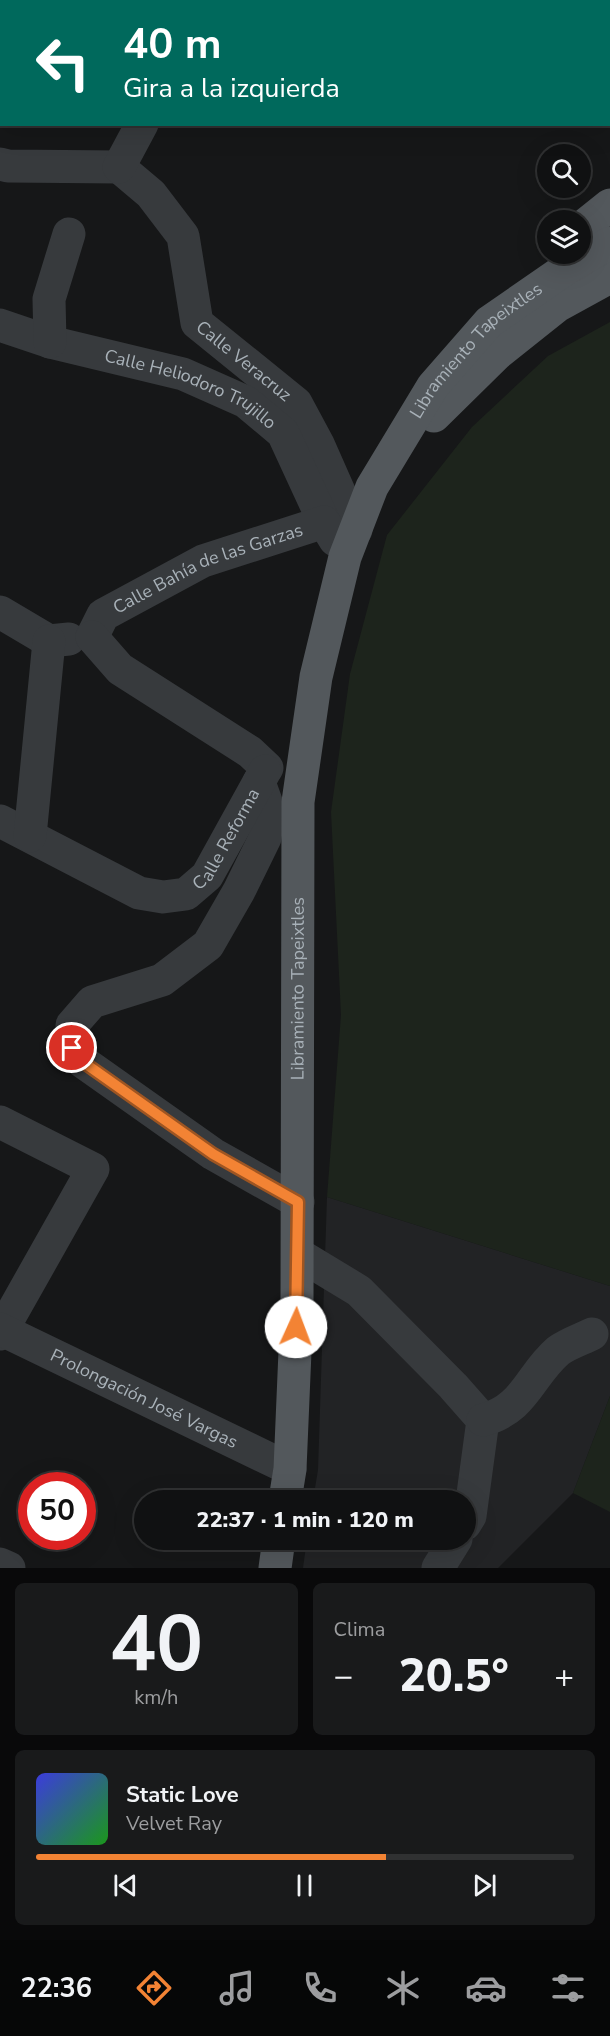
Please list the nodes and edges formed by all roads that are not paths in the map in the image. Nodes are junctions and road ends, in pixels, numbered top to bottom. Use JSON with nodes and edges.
{"nodes":[{"id":1,"x":141,"y":126,"type":"edge"},
{"id":2,"x":0,"y":164,"type":"edge"},
{"id":3,"x":119,"y":167,"type":"junction"},
{"id":4,"x":610,"y":205,"type":"edge"},
{"id":5,"x":591,"y":220,"type":"edge"},
{"id":6,"x":69,"y":234,"type":"dead end"},
{"id":7,"x":610,"y":243,"type":"edge"},
{"id":8,"x":546,"y":264,"type":"edge"},
{"id":9,"x":610,"y":277,"type":"edge"},
{"id":10,"x":489,"y":322,"type":"junction"},
{"id":11,"x":0,"y":325,"type":"edge"},
{"id":12,"x":50,"y":342,"type":"junction"},
{"id":13,"x":372,"y":487,"type":"junction"},
{"id":14,"x":324,"y":522,"type":"junction"},
{"id":15,"x":351,"y":543,"type":"junction"},
{"id":16,"x":0,"y":612,"type":"edge"},
{"id":17,"x":92,"y":637,"type":"junction"},
{"id":18,"x":49,"y":640,"type":"junction"},
{"id":19,"x":263,"y":775,"type":"junction"},
{"id":20,"x":298,"y":802,"type":"junction"},
{"id":21,"x":0,"y":821,"type":"edge"},
{"id":22,"x":30,"y":836,"type":"junction"},
{"id":23,"x":0,"y":1122,"type":"edge"},
{"id":24,"x":298,"y":1202,"type":"junction"},
{"id":25,"x":298,"y":1254,"type":"junction"},
{"id":26,"x":1,"y":1331,"type":"edge"},
{"id":27,"x":592,"y":1334,"type":"dead end"},
{"id":28,"x":483,"y":1420,"type":"junction"},
{"id":29,"x":288,"y":1484,"type":"edge"},
{"id":30,"x":474,"y":1490,"type":"edge"},
{"id":31,"x":449,"y":1550,"type":"edge"},
{"id":32,"x":0,"y":1564,"type":"edge"},
{"id":33,"x":9,"y":1568,"type":"edge"},
{"id":34,"x":438,"y":1568,"type":"edge"}],
"edges":[{"from":1,"to":3,"type":"street"},
{"from":2,"to":3,"type":"street"},
{"from":3,"to":15,"type":"street","name":"Calle Veracruz"},
{"from":4,"to":5,"type":"main road"},
{"from":6,"to":12,"type":"street"},
{"from":7,"to":10,"type":"main road","name":"Libramiento Tapeixtles"},
{"from":8,"to":10,"type":"main road"},
{"from":9,"to":13,"type":"main road","name":"Libramiento Tapeixtles"},
{"from":10,"to":13,"type":"main road","name":"Libramiento Tapeixtles"},
{"from":11,"to":12,"type":"street","name":"Calle Heliodoro Trujillo"},
{"from":12,"to":14,"type":"street","name":"Calle Heliodoro Trujillo"},
{"from":13,"to":15,"type":"main road","name":"Libramiento Tapeixtles"},
{"from":14,"to":15,"type":"street","name":"Calle Bahía de las Garzas"},
{"from":14,"to":17,"type":"street","name":"Calle Bahía de las Garzas"},
{"from":15,"to":20,"type":"main road","name":"Libramiento Tapeixtles"},
{"from":16,"to":18,"type":"street"},
{"from":17,"to":18,"type":"street"},
{"from":17,"to":19,"type":"street"},
{"from":18,"to":22,"type":"street"},
{"from":19,"to":20,"type":"street","name":"Calle Reforma"},
{"from":19,"to":22,"type":"street","name":"Calle Reforma"},
{"from":19,"to":24,"type":"street"},
{"from":20,"to":24,"type":"main road","name":"Libramiento Tapeixtles"},
{"from":21,"to":22,"type":"street","name":"Calle Reforma"},
{"from":23,"to":26,"type":"street"},
{"from":24,"to":25,"type":"main road","name":"Libramiento Tapeixtles"},
{"from":25,"to":28,"type":"street"},
{"from":25,"to":29,"type":"main road","name":"Libramiento Tapeixtles"},
{"from":26,"to":29,"type":"street","name":"Prolongación José Vargas"},
{"from":27,"to":28,"type":"street"},
{"from":28,"to":30,"type":"street"},
{"from":31,"to":34,"type":"street"},
{"from":32,"to":33,"type":"street"}]}
